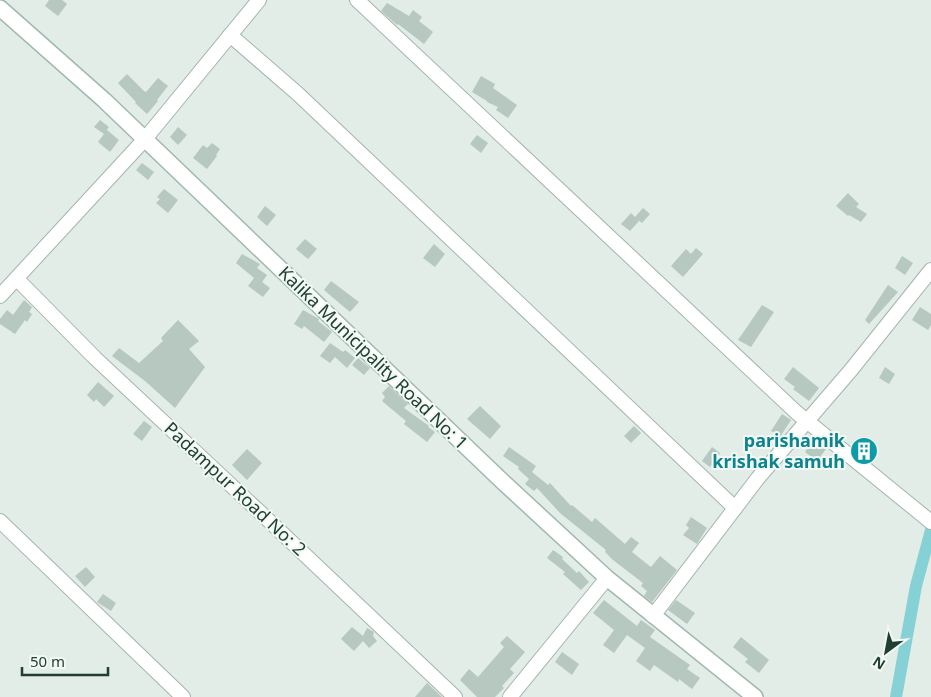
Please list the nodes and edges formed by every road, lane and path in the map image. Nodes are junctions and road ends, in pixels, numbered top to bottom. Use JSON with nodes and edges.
{"nodes":[{"id":1,"x":259,"y":0,"type":"edge"},
{"id":2,"x":357,"y":0,"type":"edge"},
{"id":3,"x":0,"y":8,"type":"edge"},
{"id":4,"x":230,"y":35,"type":"junction"},
{"id":5,"x":144,"y":139,"type":"junction"},
{"id":6,"x":931,"y":270,"type":"edge"},
{"id":7,"x":17,"y":278,"type":"junction"},
{"id":8,"x":0,"y":296,"type":"edge"},
{"id":9,"x":806,"y":420,"type":"junction"},
{"id":10,"x":735,"y":508,"type":"junction"},
{"id":11,"x":0,"y":521,"type":"edge"},
{"id":12,"x":931,"y":522,"type":"edge"},
{"id":13,"x":607,"y":578,"type":"junction"},
{"id":14,"x":653,"y":616,"type":"junction"},
{"id":15,"x":183,"y":697,"type":"edge"},
{"id":16,"x":455,"y":697,"type":"edge"},
{"id":17,"x":510,"y":697,"type":"edge"},
{"id":18,"x":755,"y":697,"type":"edge"}],
"edges":[{"from":1,"to":4,"type":"street"},
{"from":2,"to":9,"type":"street"},
{"from":3,"to":5,"type":"street","name":"Kalika Municipality Road No: 1"},
{"from":4,"to":5,"type":"street"},
{"from":4,"to":10,"type":"street"},
{"from":5,"to":7,"type":"street"},
{"from":5,"to":13,"type":"street","name":"Kalika Municipality Road No: 1"},
{"from":6,"to":9,"type":"street"},
{"from":7,"to":8,"type":"street"},
{"from":7,"to":16,"type":"street","name":"Padampur Road No: 2"},
{"from":9,"to":10,"type":"street"},
{"from":9,"to":12,"type":"street"},
{"from":10,"to":14,"type":"street"},
{"from":11,"to":15,"type":"street"},
{"from":13,"to":14,"type":"street","name":"Kalika Municipality Road No: 1"},
{"from":13,"to":17,"type":"street"},
{"from":14,"to":18,"type":"street","name":"Kalika Municipality Road No: 1"}]}
